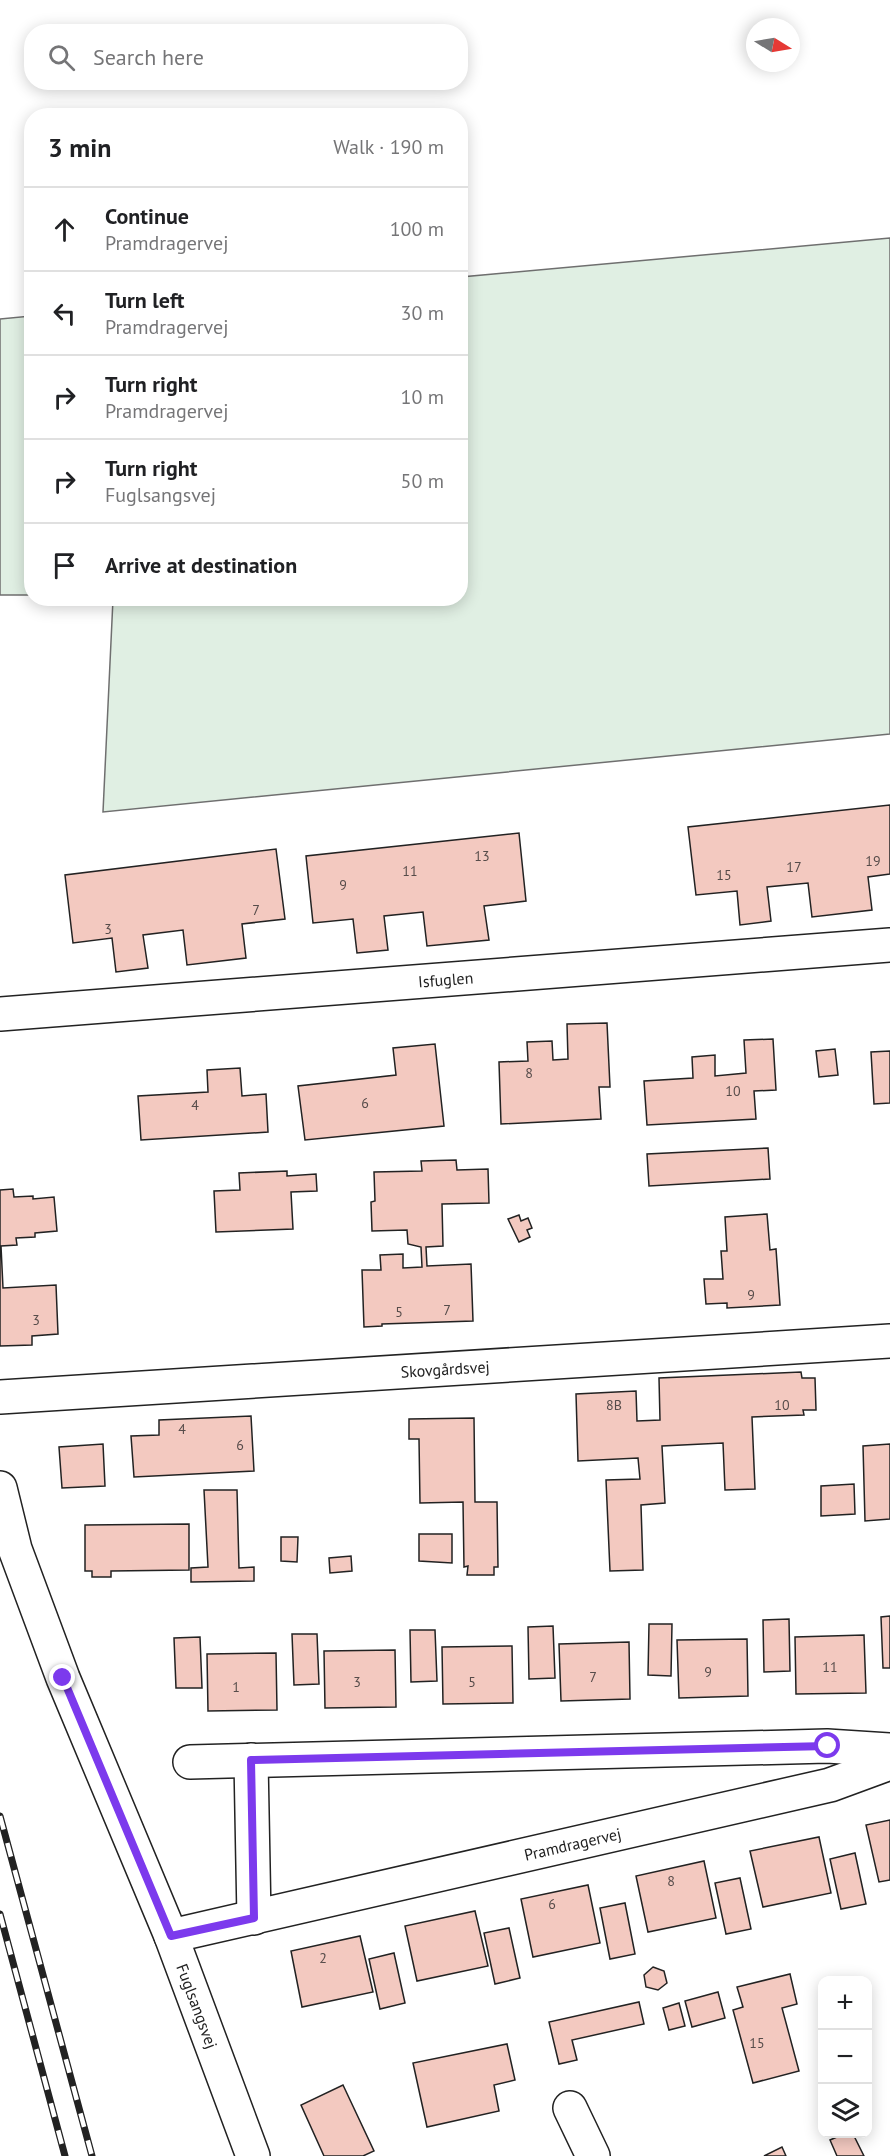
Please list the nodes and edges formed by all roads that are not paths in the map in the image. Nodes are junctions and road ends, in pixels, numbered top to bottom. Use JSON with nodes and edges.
{"nodes":[{"id":1,"x":890,"y":945,"type":"edge"},
{"id":2,"x":0,"y":1014,"type":"edge"},
{"id":3,"x":890,"y":1341,"type":"edge"},
{"id":4,"x":0,"y":1397,"type":"edge"},
{"id":5,"x":0,"y":1488,"type":"edge"},
{"id":6,"x":890,"y":1750,"type":"edge"},
{"id":7,"x":251,"y":1760,"type":"junction"},
{"id":8,"x":190,"y":1762,"type":"dead end"},
{"id":9,"x":890,"y":1763,"type":"edge"},
{"id":10,"x":254,"y":1918,"type":"junction"},
{"id":11,"x":171,"y":1936,"type":"junction"},
{"id":12,"x":570,"y":2108,"type":"dead end"},
{"id":13,"x":253,"y":2156,"type":"edge"},
{"id":14,"x":593,"y":2156,"type":"edge"}],
"edges":[{"from":1,"to":2,"type":"street","name":"Isfuglen"},
{"from":3,"to":4,"type":"street","name":"Skovgårdsvej"},
{"from":5,"to":11,"type":"street","name":"Fuglsangsvej"},
{"from":6,"to":7,"type":"street"},
{"from":7,"to":8,"type":"street"},
{"from":7,"to":10,"type":"street"},
{"from":9,"to":10,"type":"street","name":"Pramdragervej"},
{"from":10,"to":11,"type":"street","name":"Pramdragervej"},
{"from":11,"to":13,"type":"street","name":"Fuglsangsvej"},
{"from":12,"to":14,"type":"street"}]}
